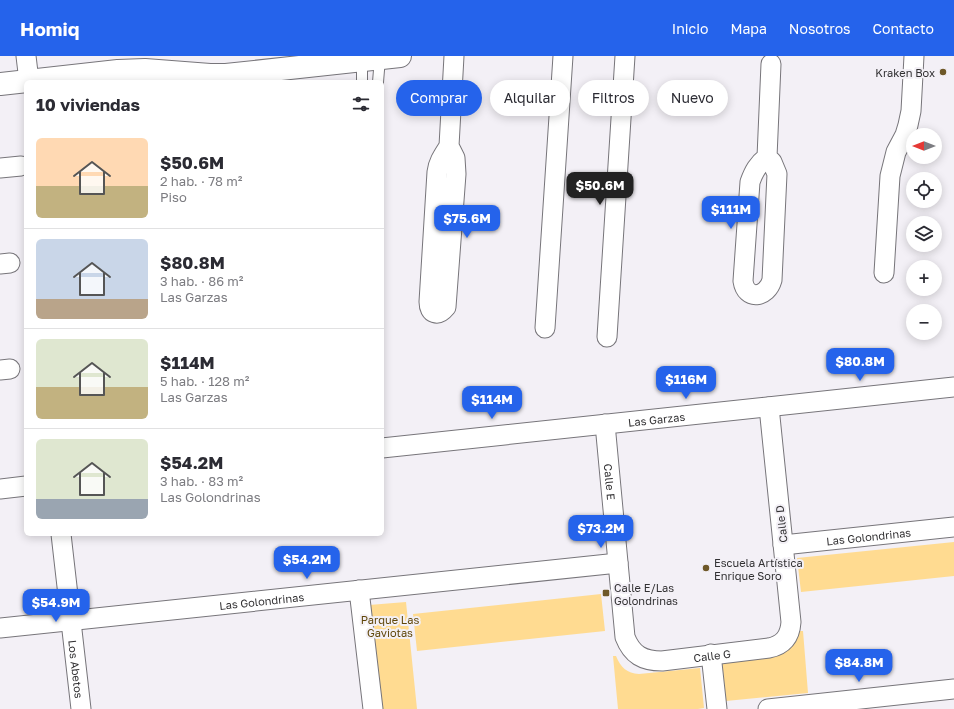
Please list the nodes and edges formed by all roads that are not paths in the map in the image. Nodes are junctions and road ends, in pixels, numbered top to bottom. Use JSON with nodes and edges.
{"nodes":[{"id":1,"x":26,"y":56,"type":"edge"},
{"id":2,"x":454,"y":56,"type":"edge"},
{"id":3,"x":563,"y":56,"type":"edge"},
{"id":4,"x":625,"y":56,"type":"edge"},
{"id":5,"x":914,"y":56,"type":"edge"},
{"id":6,"x":376,"y":58,"type":"edge"},
{"id":7,"x":163,"y":64,"type":"edge"},
{"id":8,"x":770,"y":64,"type":"dead end"},
{"id":9,"x":225,"y":78,"type":"edge"},
{"id":10,"x":29,"y":80,"type":"edge"},
{"id":11,"x":38,"y":80,"type":"edge"},
{"id":12,"x":363,"y":80,"type":"edge"},
{"id":13,"x":378,"y":80,"type":"edge"},
{"id":14,"x":24,"y":82,"type":"edge"},
{"id":15,"x":0,"y":84,"type":"edge"},
{"id":16,"x":449,"y":146,"type":"junction"},
{"id":17,"x":767,"y":157,"type":"junction"},
{"id":18,"x":21,"y":166,"type":"dead end"},
{"id":19,"x":0,"y":168,"type":"edge"},
{"id":20,"x":884,"y":273,"type":"dead end"},
{"id":21,"x":545,"y":328,"type":"dead end"},
{"id":22,"x":607,"y":337,"type":"dead end"},
{"id":23,"x":954,"y":387,"type":"edge"},
{"id":24,"x":769,"y":407,"type":"junction"},
{"id":25,"x":605,"y":424,"type":"junction"},
{"id":26,"x":384,"y":448,"type":"edge"},
{"id":27,"x":24,"y":486,"type":"edge"},
{"id":28,"x":0,"y":489,"type":"edge"},
{"id":29,"x":954,"y":527,"type":"edge"},
{"id":30,"x":61,"y":536,"type":"edge"},
{"id":31,"x":783,"y":545,"type":"junction"},
{"id":32,"x":618,"y":563,"type":"junction"},
{"id":33,"x":359,"y":590,"type":"junction"},
{"id":34,"x":71,"y":620,"type":"junction"},
{"id":35,"x":0,"y":628,"type":"edge"},
{"id":36,"x":785,"y":640,"type":"joint"},
{"id":37,"x":711,"y":654,"type":"junction"},
{"id":38,"x":638,"y":656,"type":"joint"},
{"id":39,"x":954,"y":689,"type":"edge"},
{"id":40,"x":81,"y":709,"type":"edge"},
{"id":41,"x":373,"y":709,"type":"edge"},
{"id":42,"x":717,"y":709,"type":"edge"},
{"id":43,"x":768,"y":709,"type":"edge"}],
"edges":[{"from":1,"to":10,"type":"street"},
{"from":2,"to":16,"type":"street"},
{"from":3,"to":21,"type":"street"},
{"from":4,"to":22,"type":"street"},
{"from":5,"to":20,"type":"street"},
{"from":6,"to":9,"type":"street"},
{"from":6,"to":12,"type":"lane"},
{"from":6,"to":13,"type":"lane"},
{"from":7,"to":9,"type":"street"},
{"from":7,"to":11,"type":"street"},
{"from":8,"to":17,"type":"street"},
{"from":14,"to":15,"type":"street"},
{"from":16,"to":16,"type":"street"},
{"from":17,"to":17,"type":"street"},
{"from":18,"to":19,"type":"street"},
{"from":23,"to":24,"type":"street","name":"Las Garzas"},
{"from":24,"to":25,"type":"street","name":"Las Garzas"},
{"from":24,"to":31,"type":"street","name":"Calle D"},
{"from":25,"to":26,"type":"street","name":"Las Garzas"},
{"from":25,"to":32,"type":"street","name":"Calle E"},
{"from":27,"to":28,"type":"street"},
{"from":29,"to":31,"type":"street","name":"Las Golondrinas"},
{"from":30,"to":34,"type":"street","name":"Los Abetos"},
{"from":31,"to":36,"type":"street","name":"Calle D"},
{"from":32,"to":33,"type":"street","name":"Las Golondrinas"},
{"from":32,"to":38,"type":"street","name":"Calle E"},
{"from":33,"to":34,"type":"street","name":"Las Golondrinas"},
{"from":33,"to":41,"type":"street"},
{"from":34,"to":35,"type":"street","name":"Las Golondrinas"},
{"from":34,"to":40,"type":"street","name":"Los Abetos"},
{"from":36,"to":37,"type":"street","name":"Calle G"},
{"from":37,"to":38,"type":"street","name":"Calle G"},
{"from":37,"to":42,"type":"street"},
{"from":39,"to":43,"type":"street"}]}
